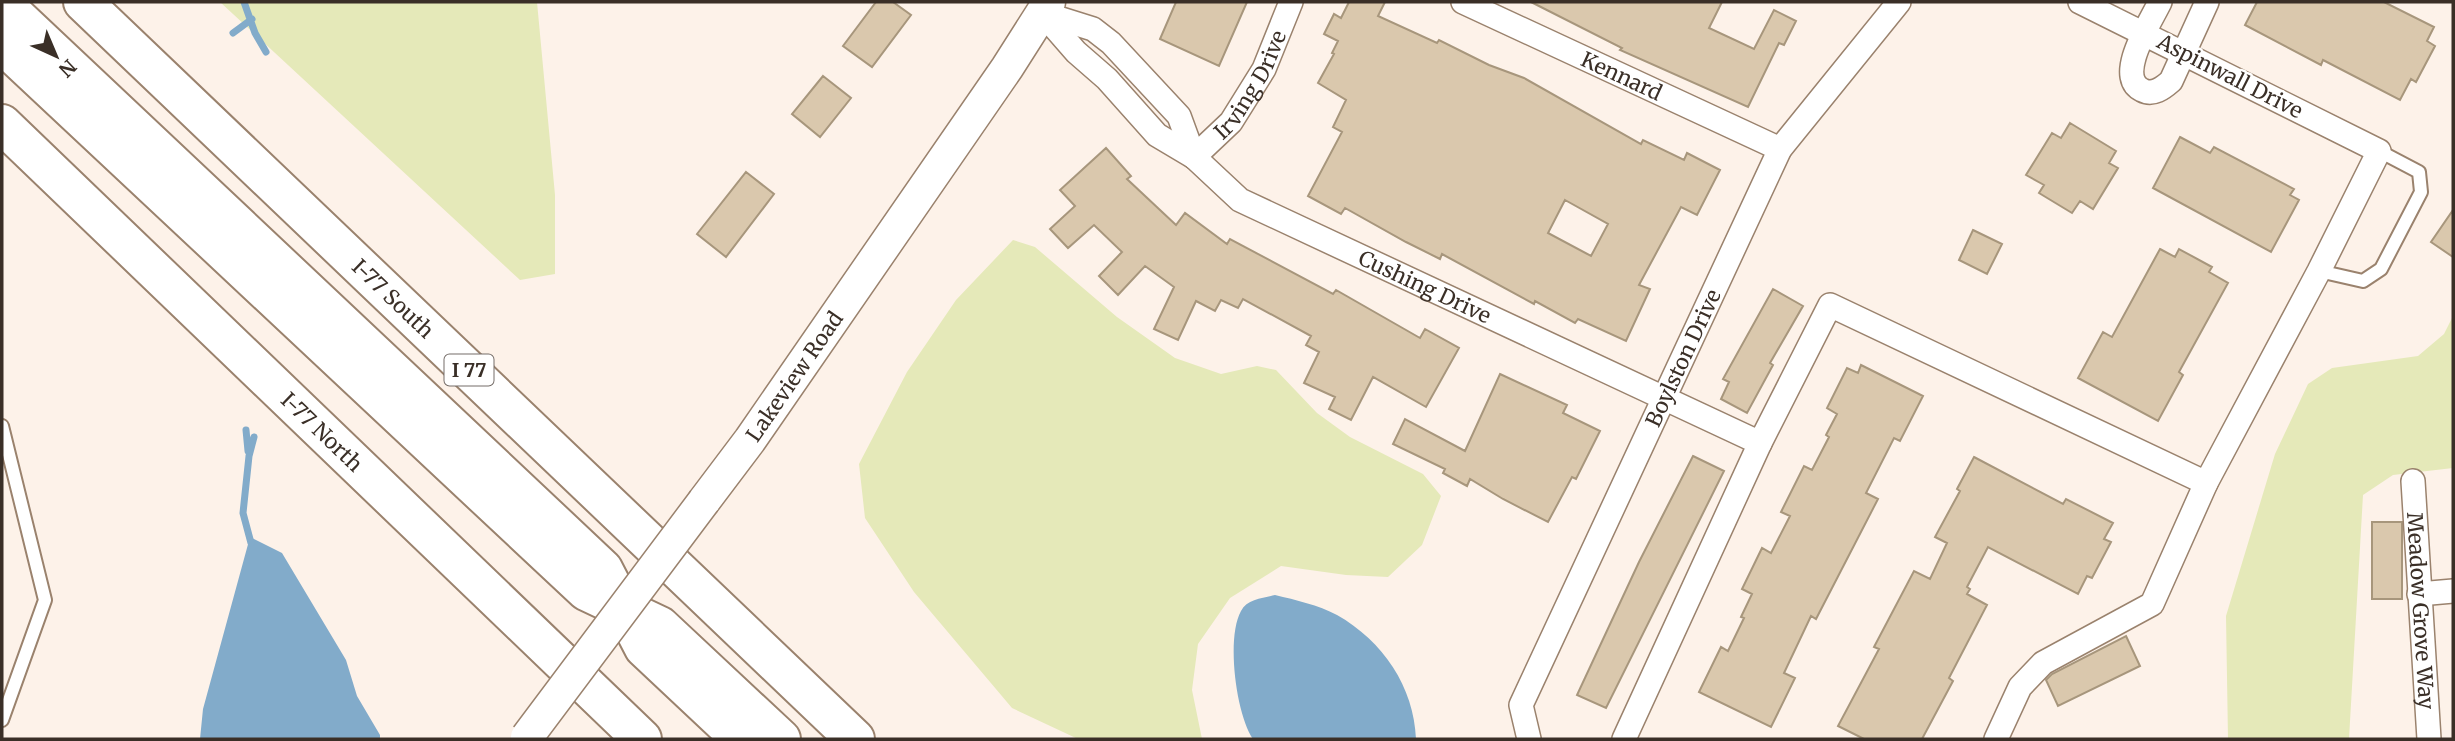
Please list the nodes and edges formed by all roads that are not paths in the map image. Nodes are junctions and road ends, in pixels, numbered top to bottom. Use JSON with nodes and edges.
{"nodes":[{"id":1,"x":83,"y":2,"type":"edge"},
{"id":2,"x":1291,"y":2,"type":"edge"},
{"id":3,"x":1464,"y":2,"type":"edge"},
{"id":4,"x":1899,"y":2,"type":"edge"},
{"id":5,"x":2080,"y":2,"type":"edge"},
{"id":6,"x":2160,"y":2,"type":"edge"},
{"id":7,"x":2207,"y":2,"type":"edge"},
{"id":8,"x":2,"y":3,"type":"edge"},
{"id":9,"x":1045,"y":7,"type":"edge"},
{"id":10,"x":2145,"y":33,"type":"junction"},
{"id":11,"x":2,"y":44,"type":"edge"},
{"id":12,"x":2183,"y":53,"type":"junction"},
{"id":13,"x":2,"y":124,"type":"edge"},
{"id":14,"x":1780,"y":149,"type":"junction"},
{"id":15,"x":2379,"y":151,"type":"junction"},
{"id":16,"x":1194,"y":157,"type":"junction"},
{"id":17,"x":2319,"y":271,"type":"junction"},
{"id":18,"x":1665,"y":398,"type":"junction"},
{"id":19,"x":2,"y":426,"type":"edge"},
{"id":20,"x":1760,"y":443,"type":"junction"},
{"id":21,"x":2413,"y":481,"type":"dead end"},
{"id":22,"x":2206,"y":483,"type":"junction"},
{"id":23,"x":546,"y":535,"type":"junction"},
{"id":24,"x":2453,"y":591,"type":"edge"},
{"id":25,"x":2419,"y":594,"type":"junction"},
{"id":26,"x":624,"y":609,"type":"junction"},
{"id":27,"x":701,"y":683,"type":"junction"},
{"id":28,"x":2,"y":720,"type":"edge"},
{"id":29,"x":526,"y":738,"type":"edge"},
{"id":30,"x":642,"y":739,"type":"edge"},
{"id":31,"x":741,"y":739,"type":"edge"},
{"id":32,"x":781,"y":739,"type":"edge"},
{"id":33,"x":855,"y":739,"type":"edge"},
{"id":34,"x":1529,"y":739,"type":"edge"},
{"id":35,"x":1623,"y":739,"type":"edge"},
{"id":36,"x":1996,"y":739,"type":"edge"},
{"id":37,"x":2429,"y":739,"type":"edge"}],
"edges":[{"from":1,"to":33,"type":"highway","name":"I-77 South","number":"I 77"},
{"from":2,"to":16,"type":"street","name":"Irving Drive"},
{"from":3,"to":14,"type":"street","name":"Kennard"},
{"from":4,"to":14,"type":"street","name":"Boylston Drive"},
{"from":5,"to":10,"type":"street","name":"Aspinwall Drive"},
{"from":6,"to":10,"type":"street"},
{"from":7,"to":12,"type":"street"},
{"from":8,"to":23,"type":"highway"},
{"from":9,"to":16,"type":"street","name":"Cushing Drive"},
{"from":9,"to":26,"type":"main road","name":"Lakeview Road","bridge":true},
{"from":10,"to":12,"type":"street","name":"Aspinwall Drive"},
{"from":10,"to":12,"type":"street"},
{"from":11,"to":23,"type":"highway"},
{"from":12,"to":15,"type":"street","name":"Aspinwall Drive"},
{"from":13,"to":30,"type":"highway","name":"I-77 North"},
{"from":14,"to":18,"type":"street","name":"Boylston Drive"},
{"from":15,"to":17,"type":"street"},
{"from":15,"to":17,"type":"lane"},
{"from":16,"to":18,"type":"street","name":"Cushing Drive"},
{"from":17,"to":22,"type":"street"},
{"from":18,"to":20,"type":"street","name":"Cushing Drive"},
{"from":18,"to":34,"type":"street","name":"Boylston Drive"},
{"from":19,"to":28,"type":"lane"},
{"from":20,"to":22,"type":"street"},
{"from":20,"to":35,"type":"street"},
{"from":21,"to":25,"type":"street","name":"Meadow Grove Way"},
{"from":22,"to":36,"type":"street"},
{"from":23,"to":26,"type":"highway"},
{"from":24,"to":25,"type":"street"},
{"from":25,"to":37,"type":"street","name":"Meadow Grove Way"},
{"from":26,"to":27,"type":"highway"},
{"from":26,"to":29,"type":"main road","name":"Lakeview Road","bridge":true},
{"from":27,"to":31,"type":"highway"},
{"from":27,"to":32,"type":"highway"}]}
